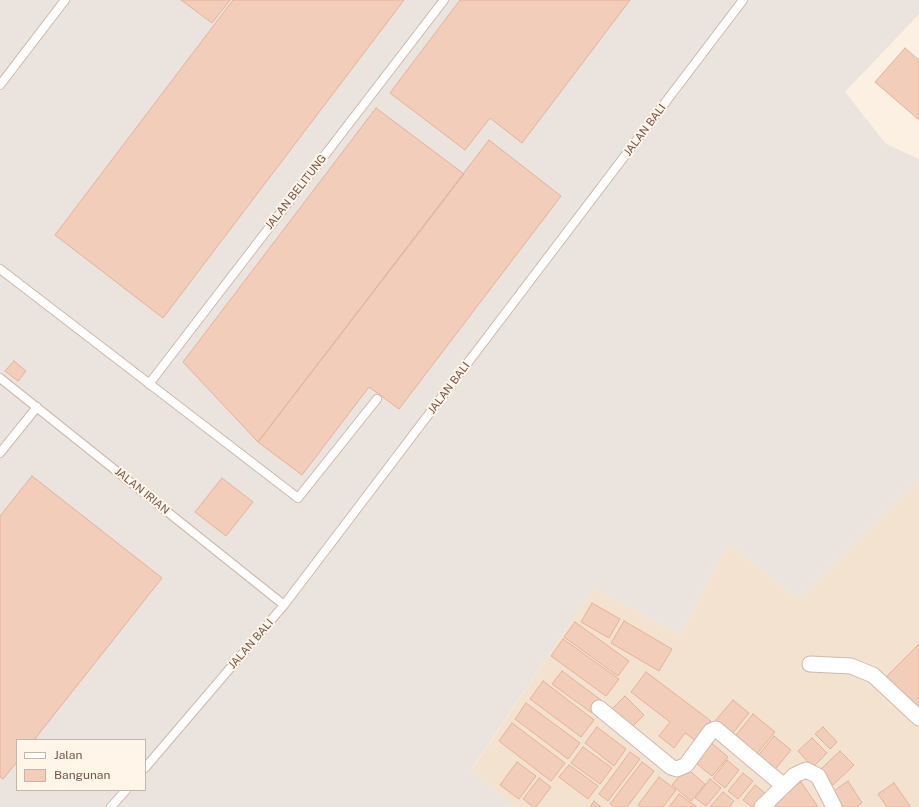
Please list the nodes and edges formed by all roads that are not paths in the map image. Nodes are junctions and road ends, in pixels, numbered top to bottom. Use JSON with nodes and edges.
{"nodes":[{"id":1,"x":65,"y":0,"type":"edge"},
{"id":2,"x":444,"y":0,"type":"edge"},
{"id":3,"x":743,"y":0,"type":"edge"},
{"id":4,"x":0,"y":86,"type":"edge"},
{"id":5,"x":0,"y":269,"type":"edge"},
{"id":6,"x":0,"y":378,"type":"edge"},
{"id":7,"x":149,"y":384,"type":"junction"},
{"id":8,"x":377,"y":399,"type":"dead end"},
{"id":9,"x":37,"y":407,"type":"junction"},
{"id":10,"x":0,"y":453,"type":"edge"},
{"id":11,"x":284,"y":605,"type":"junction"},
{"id":12,"x":810,"y":664,"type":"dead end"},
{"id":13,"x":599,"y":708,"type":"dead end"},
{"id":14,"x":919,"y":718,"type":"edge"},
{"id":15,"x":146,"y":767,"type":"edge"},
{"id":16,"x":784,"y":786,"type":"junction"},
{"id":17,"x":125,"y":791,"type":"edge"},
{"id":18,"x":111,"y":807,"type":"edge"},
{"id":19,"x":762,"y":807,"type":"edge"},
{"id":20,"x":834,"y":807,"type":"edge"}],
"edges":[{"from":1,"to":4,"type":"lane"},
{"from":2,"to":7,"type":"lane","name":"JALAN BELITUNG"},
{"from":3,"to":11,"type":"lane","name":"JALAN BALI"},
{"from":5,"to":7,"type":"lane"},
{"from":6,"to":9,"type":"lane","name":"JALAN IRIAN"},
{"from":7,"to":8,"type":"lane"},
{"from":9,"to":10,"type":"lane"},
{"from":9,"to":11,"type":"lane","name":"JALAN IRIAN"},
{"from":11,"to":15,"type":"lane","name":"JALAN BALI"},
{"from":12,"to":14,"type":"street"},
{"from":13,"to":16,"type":"street"},
{"from":16,"to":19,"type":"street"},
{"from":16,"to":20,"type":"street"},
{"from":17,"to":18,"type":"lane"}]}
